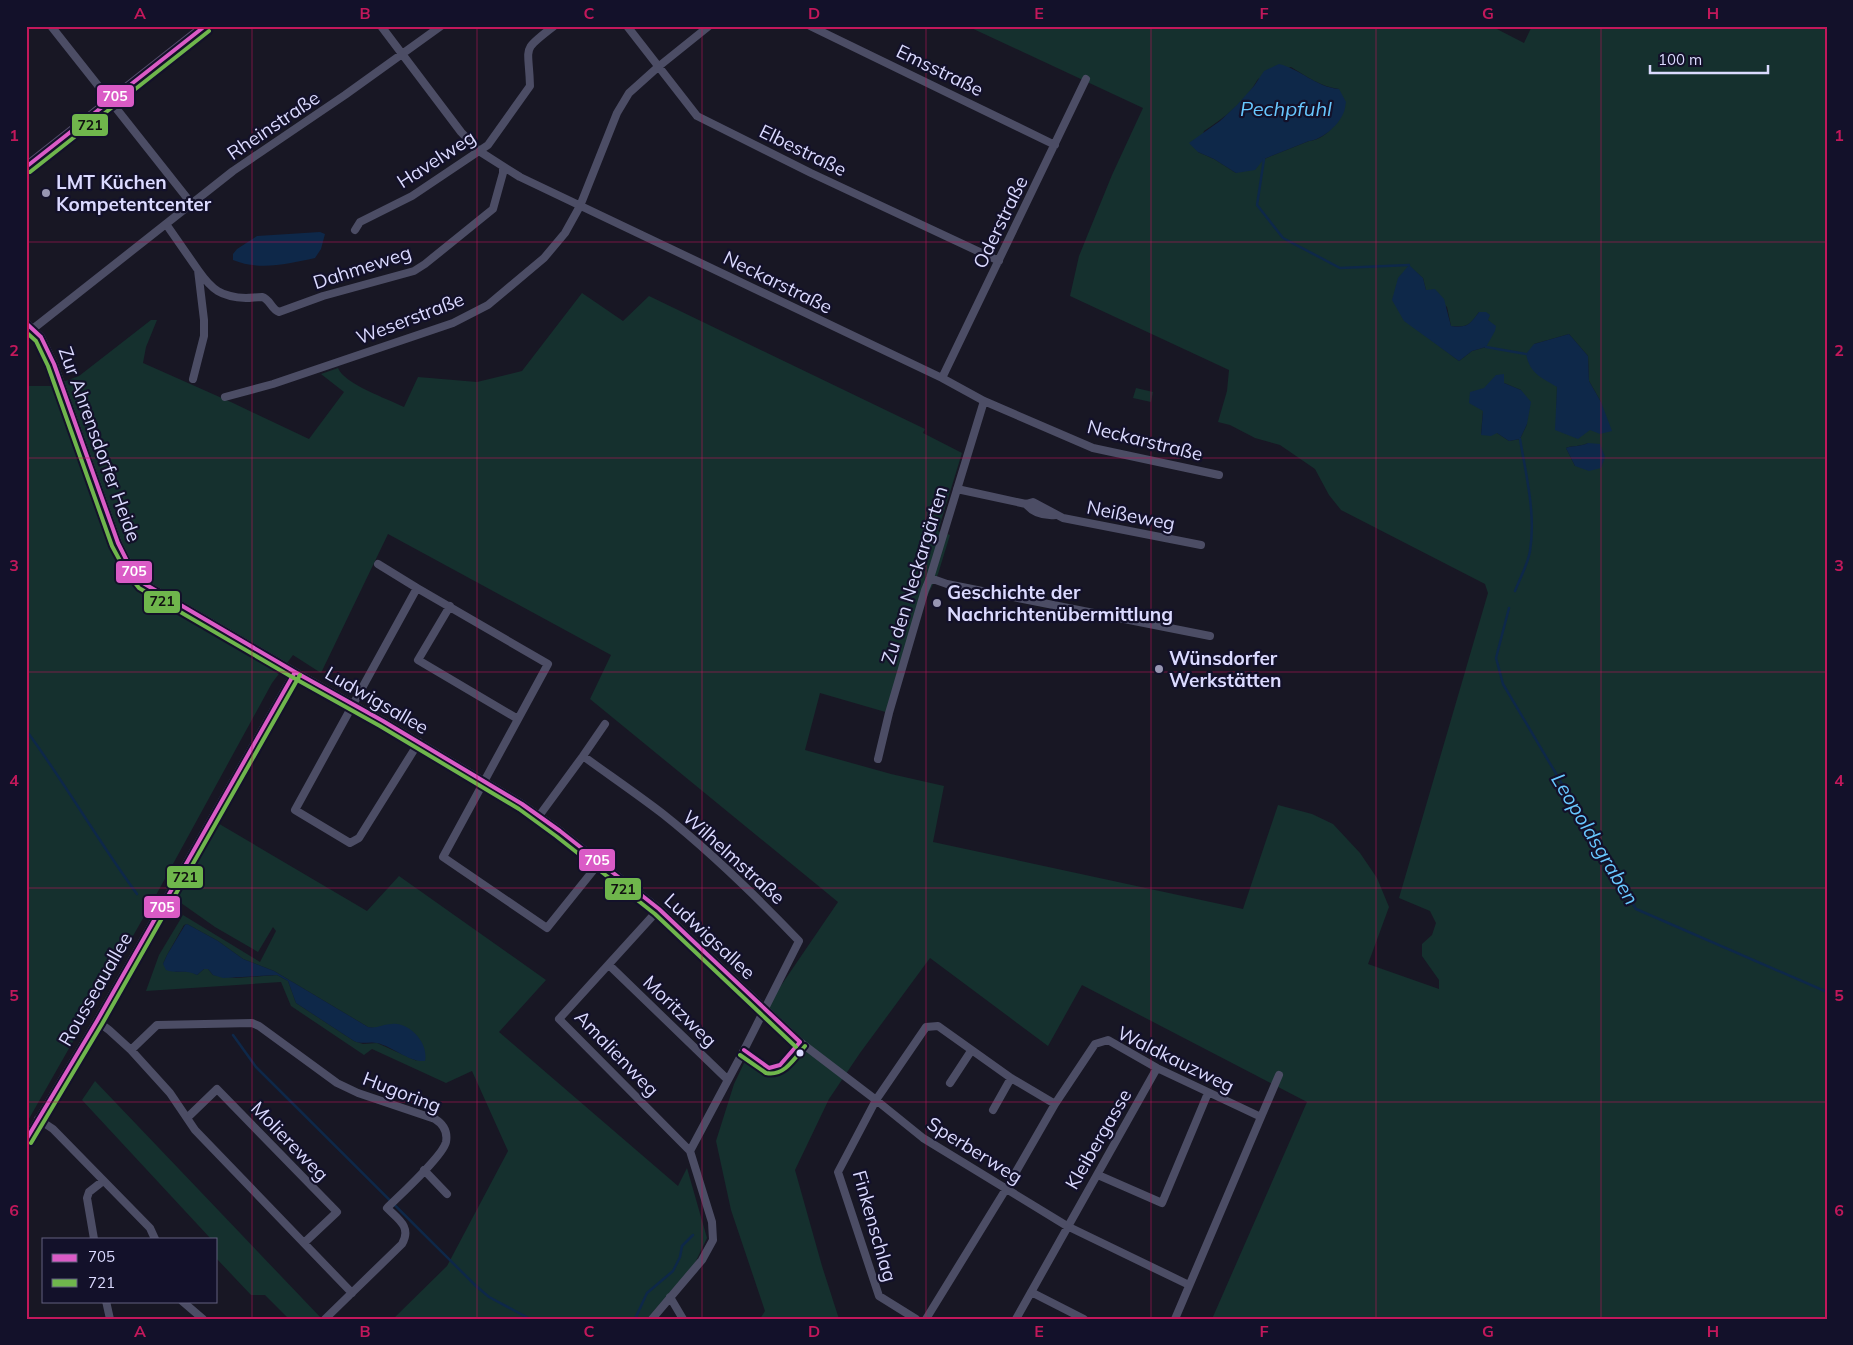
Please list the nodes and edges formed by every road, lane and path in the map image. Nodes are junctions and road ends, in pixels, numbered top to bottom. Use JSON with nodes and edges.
{"nodes":[{"id":1,"x":51,"y":26,"type":"edge"},
{"id":2,"x":205,"y":26,"type":"edge"},
{"id":3,"x":381,"y":26,"type":"edge"},
{"id":4,"x":441,"y":26,"type":"edge"},
{"id":5,"x":554,"y":26,"type":"edge"},
{"id":6,"x":627,"y":26,"type":"edge"},
{"id":7,"x":709,"y":26,"type":"edge"},
{"id":8,"x":810,"y":26,"type":"edge"},
{"id":9,"x":402,"y":55,"type":"junction"},
{"id":10,"x":658,"y":67,"type":"junction"},
{"id":11,"x":1086,"y":79,"type":"dead end"},
{"id":12,"x":110,"y":101,"type":"junction"},
{"id":13,"x":1055,"y":145,"type":"junction"},
{"id":14,"x":480,"y":151,"type":"junction"},
{"id":15,"x":503,"y":167,"type":"junction"},
{"id":16,"x":26,"y":168,"type":"edge"},
{"id":17,"x":191,"y":203,"type":"junction"},
{"id":18,"x":580,"y":206,"type":"junction"},
{"id":19,"x":166,"y":224,"type":"junction"},
{"id":20,"x":355,"y":230,"type":"dead end"},
{"id":21,"x":998,"y":261,"type":"junction"},
{"id":22,"x":198,"y":270,"type":"junction"},
{"id":23,"x":26,"y":323,"type":"edge"},
{"id":24,"x":34,"y":328,"type":"junction"},
{"id":25,"x":942,"y":378,"type":"junction"},
{"id":26,"x":193,"y":379,"type":"dead end"},
{"id":27,"x":225,"y":398,"type":"dead end"},
{"id":28,"x":984,"y":401,"type":"junction"},
{"id":29,"x":1219,"y":474,"type":"dead end"},
{"id":30,"x":957,"y":489,"type":"junction"},
{"id":31,"x":1201,"y":544,"type":"dead end"},
{"id":32,"x":378,"y":564,"type":"dead end"},
{"id":33,"x":930,"y":578,"type":"junction"},
{"id":34,"x":417,"y":588,"type":"junction"},
{"id":35,"x":450,"y":606,"type":"junction"},
{"id":36,"x":1210,"y":636,"type":"dead end"},
{"id":37,"x":295,"y":672,"type":"junction"},
{"id":38,"x":354,"y":704,"type":"junction"},
{"id":39,"x":518,"y":720,"type":"junction"},
{"id":40,"x":605,"y":724,"type":"dead end"},
{"id":41,"x":419,"y":742,"type":"junction"},
{"id":42,"x":583,"y":756,"type":"junction"},
{"id":43,"x":878,"y":759,"type":"dead end"},
{"id":44,"x":485,"y":782,"type":"junction"},
{"id":45,"x":539,"y":816,"type":"junction"},
{"id":46,"x":600,"y":862,"type":"junction"},
{"id":47,"x":659,"y":910,"type":"junction"},
{"id":48,"x":609,"y":965,"type":"junction"},
{"id":49,"x":764,"y":1009,"type":"junction"},
{"id":50,"x":97,"y":1021,"type":"junction"},
{"id":51,"x":131,"y":1050,"type":"junction"},
{"id":52,"x":971,"y":1051,"type":"junction"},
{"id":53,"x":1158,"y":1068,"type":"junction"},
{"id":54,"x":1279,"y":1075,"type":"dead end"},
{"id":55,"x":1011,"y":1078,"type":"junction"},
{"id":56,"x":728,"y":1080,"type":"junction"},
{"id":57,"x":950,"y":1083,"type":"dead end"},
{"id":58,"x":1208,"y":1093,"type":"junction"},
{"id":59,"x":876,"y":1100,"type":"junction"},
{"id":60,"x":1055,"y":1104,"type":"junction"},
{"id":61,"x":993,"y":1110,"type":"dead end"},
{"id":62,"x":1261,"y":1117,"type":"junction"},
{"id":63,"x":187,"y":1118,"type":"junction"},
{"id":64,"x":38,"y":1119,"type":"junction"},
{"id":65,"x":26,"y":1140,"type":"edge"},
{"id":66,"x":690,"y":1150,"type":"junction"},
{"id":67,"x":424,"y":1170,"type":"junction"},
{"id":68,"x":1098,"y":1175,"type":"junction"},
{"id":69,"x":103,"y":1180,"type":"junction"},
{"id":70,"x":1006,"y":1189,"type":"junction"},
{"id":71,"x":447,"y":1194,"type":"dead end"},
{"id":72,"x":1067,"y":1226,"type":"junction"},
{"id":73,"x":94,"y":1238,"type":"edge"},
{"id":74,"x":154,"y":1238,"type":"edge"},
{"id":75,"x":304,"y":1243,"type":"junction"},
{"id":76,"x":1189,"y":1285,"type":"junction"},
{"id":77,"x":1032,"y":1292,"type":"junction"},
{"id":78,"x":352,"y":1293,"type":"junction"},
{"id":79,"x":670,"y":1297,"type":"junction"},
{"id":80,"x":106,"y":1302,"type":"edge"},
{"id":81,"x":183,"y":1302,"type":"edge"},
{"id":82,"x":110,"y":1319,"type":"edge"},
{"id":83,"x":203,"y":1319,"type":"edge"},
{"id":84,"x":324,"y":1319,"type":"edge"},
{"id":85,"x":652,"y":1319,"type":"edge"},
{"id":86,"x":683,"y":1319,"type":"edge"},
{"id":87,"x":916,"y":1319,"type":"edge"},
{"id":88,"x":926,"y":1319,"type":"edge"},
{"id":89,"x":1016,"y":1319,"type":"edge"},
{"id":90,"x":1084,"y":1319,"type":"edge"},
{"id":91,"x":1175,"y":1319,"type":"edge"}],
"edges":[{"from":1,"to":12,"type":"street"},
{"from":2,"to":12,"type":"main road"},
{"from":3,"to":9,"type":"street","name":"Neckarstraße"},
{"from":4,"to":9,"type":"street","name":"Rheinstraße"},
{"from":5,"to":14,"type":"street","name":"Havelweg"},
{"from":6,"to":10,"type":"street","name":"Elbestraße"},
{"from":7,"to":10,"type":"street","name":"Weserstraße"},
{"from":8,"to":13,"type":"street","name":"Emsstraße"},
{"from":9,"to":14,"type":"street","name":"Neckarstraße"},
{"from":9,"to":17,"type":"street","name":"Rheinstraße"},
{"from":10,"to":18,"type":"street","name":"Weserstraße"},
{"from":10,"to":21,"type":"street","name":"Elbestraße"},
{"from":11,"to":13,"type":"street","name":"Oderstraße"},
{"from":12,"to":16,"type":"main road"},
{"from":12,"to":17,"type":"street"},
{"from":13,"to":21,"type":"street","name":"Oderstraße"},
{"from":14,"to":15,"type":"street","name":"Neckarstraße"},
{"from":14,"to":20,"type":"street","name":"Havelweg"},
{"from":15,"to":18,"type":"street","name":"Neckarstraße"},
{"from":15,"to":22,"type":"street","name":"Dahmeweg"},
{"from":17,"to":19,"type":"street","name":"Rheinstraße"},
{"from":18,"to":25,"type":"street","name":"Neckarstraße"},
{"from":18,"to":27,"type":"street","name":"Weserstraße"},
{"from":19,"to":22,"type":"street"},
{"from":19,"to":24,"type":"street","name":"Rheinstraße"},
{"from":21,"to":25,"type":"street","name":"Oderstraße"},
{"from":22,"to":26,"type":"street"},
{"from":23,"to":24,"type":"street","name":"Zur Ahrensdorfer Heide"},
{"from":24,"to":37,"type":"street","name":"Zur Ahrensdorfer Heide"},
{"from":25,"to":28,"type":"street","name":"Neckarstraße"},
{"from":28,"to":29,"type":"street","name":"Neckarstraße"},
{"from":28,"to":30,"type":"street","name":"Zu den Neckargärten"},
{"from":30,"to":31,"type":"street","name":"Neißeweg"},
{"from":30,"to":33,"type":"street","name":"Zu den Neckargärten"},
{"from":32,"to":34,"type":"street"},
{"from":33,"to":36,"type":"street"},
{"from":33,"to":43,"type":"street","name":"Zu den Neckargärten"},
{"from":34,"to":35,"type":"street"},
{"from":34,"to":38,"type":"street"},
{"from":35,"to":39,"type":"street"},
{"from":35,"to":39,"type":"street"},
{"from":37,"to":38,"type":"street","name":"Ludwigsallee"},
{"from":37,"to":50,"type":"street","name":"Rousseauallee"},
{"from":38,"to":41,"type":"street","name":"Ludwigsallee"},
{"from":38,"to":41,"type":"street"},
{"from":39,"to":44,"type":"street"},
{"from":40,"to":42,"type":"street"},
{"from":41,"to":44,"type":"street","name":"Ludwigsallee"},
{"from":42,"to":45,"type":"street"},
{"from":42,"to":49,"type":"street","name":"Wilhelmstraße"},
{"from":44,"to":45,"type":"street","name":"Ludwigsallee"},
{"from":44,"to":46,"type":"street"},
{"from":45,"to":46,"type":"street","name":"Ludwigsallee"},
{"from":46,"to":47,"type":"street","name":"Ludwigsallee"},
{"from":47,"to":48,"type":"street","name":"Amalienweg"},
{"from":47,"to":49,"type":"street","name":"Ludwigsallee"},
{"from":48,"to":56,"type":"street","name":"Moritzweg"},
{"from":48,"to":66,"type":"street","name":"Amalienweg"},
{"from":49,"to":56,"type":"street"},
{"from":49,"to":59,"type":"street","name":"Sperberweg"},
{"from":50,"to":51,"type":"street"},
{"from":50,"to":64,"type":"street","name":"Rousseauallee"},
{"from":51,"to":63,"type":"street"},
{"from":51,"to":67,"type":"street","name":"Hugoring"},
{"from":52,"to":55,"type":"street"},
{"from":52,"to":57,"type":"street"},
{"from":52,"to":59,"type":"street","name":"Finkenschlag"},
{"from":53,"to":58,"type":"street","name":"Waldkauzweg"},
{"from":53,"to":60,"type":"street","name":"Waldkauzweg"},
{"from":53,"to":68,"type":"street","name":"Kleibergasse"},
{"from":54,"to":62,"type":"street"},
{"from":55,"to":60,"type":"street"},
{"from":55,"to":61,"type":"street"},
{"from":56,"to":66,"type":"street"},
{"from":58,"to":62,"type":"street","name":"Waldkauzweg"},
{"from":58,"to":68,"type":"street"},
{"from":59,"to":70,"type":"street","name":"Sperberweg"},
{"from":59,"to":87,"type":"street","name":"Finkenschlag"},
{"from":60,"to":70,"type":"street","name":"Waldkauzweg"},
{"from":62,"to":76,"type":"street"},
{"from":63,"to":75,"type":"street"},
{"from":63,"to":75,"type":"street","name":"Moliereweg"},
{"from":64,"to":65,"type":"street","name":"Rousseauallee"},
{"from":64,"to":69,"type":"street"},
{"from":66,"to":79,"type":"street"},
{"from":67,"to":71,"type":"street"},
{"from":67,"to":78,"type":"street","name":"Hugoring"},
{"from":68,"to":72,"type":"street","name":"Kleibergasse"},
{"from":69,"to":73,"type":"street"},
{"from":69,"to":74,"type":"street"},
{"from":70,"to":72,"type":"street","name":"Sperberweg"},
{"from":70,"to":88,"type":"street"},
{"from":72,"to":76,"type":"street","name":"Sperberweg"},
{"from":72,"to":77,"type":"street","name":"Kleibergasse"},
{"from":75,"to":78,"type":"street"},
{"from":76,"to":91,"type":"street"},
{"from":77,"to":89,"type":"street","name":"Kleibergasse"},
{"from":77,"to":90,"type":"street"},
{"from":78,"to":84,"type":"street"},
{"from":79,"to":85,"type":"street"},
{"from":79,"to":86,"type":"street"},
{"from":80,"to":82,"type":"street"},
{"from":81,"to":83,"type":"street"}]}
